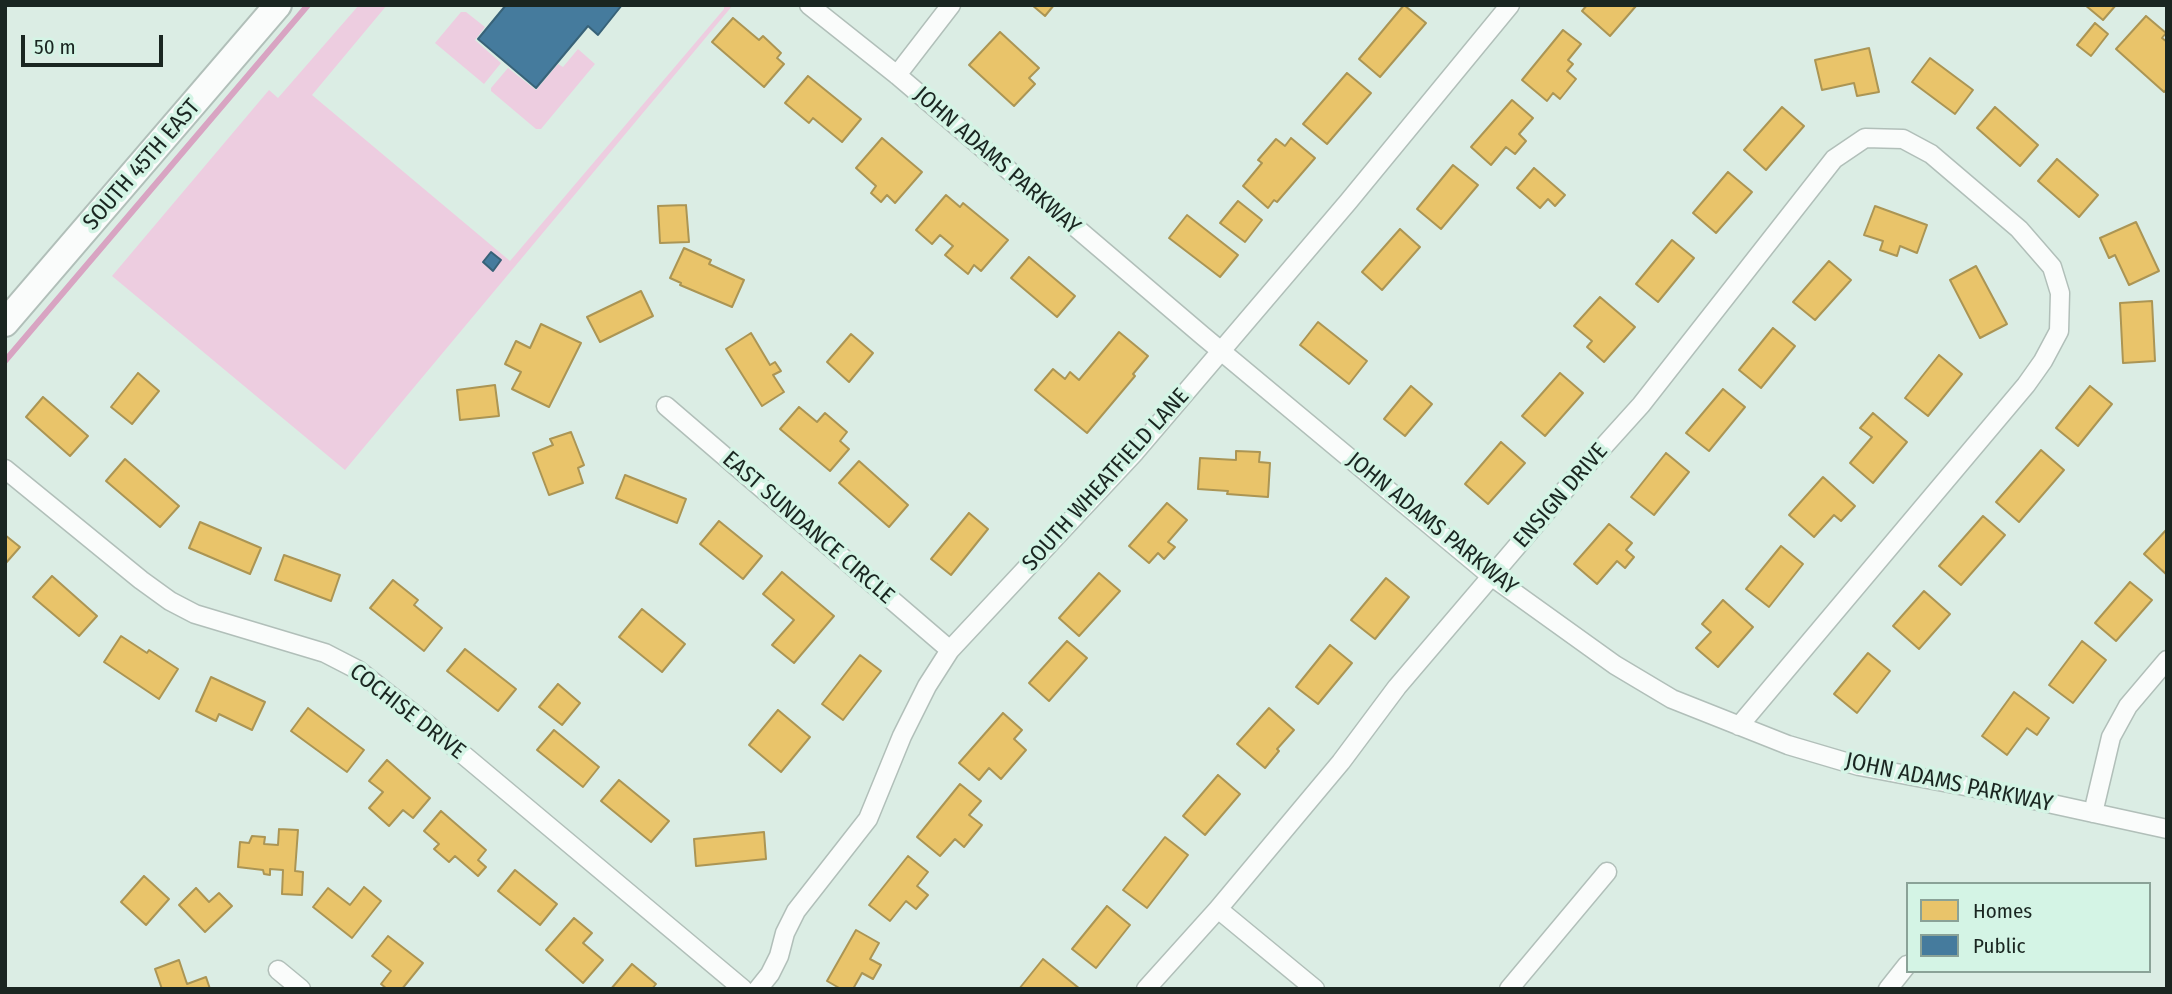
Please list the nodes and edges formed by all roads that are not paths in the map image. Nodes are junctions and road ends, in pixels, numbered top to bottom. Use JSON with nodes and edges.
{"nodes":[{"id":1,"x":278,"y":5,"type":"edge"},
{"id":2,"x":809,"y":5,"type":"edge"},
{"id":3,"x":951,"y":5,"type":"edge"},
{"id":4,"x":1510,"y":5,"type":"edge"},
{"id":5,"x":897,"y":75,"type":"junction"},
{"id":6,"x":5,"y":323,"type":"edge"},
{"id":7,"x":1221,"y":351,"type":"junction"},
{"id":8,"x":666,"y":406,"type":"dead end"},
{"id":9,"x":5,"y":469,"type":"edge"},
{"id":10,"x":1491,"y":576,"type":"junction"},
{"id":11,"x":950,"y":650,"type":"junction"},
{"id":12,"x":2167,"y":660,"type":"edge"},
{"id":13,"x":1739,"y":726,"type":"junction"},
{"id":14,"x":2093,"y":813,"type":"junction"},
{"id":15,"x":2167,"y":829,"type":"edge"},
{"id":16,"x":1607,"y":872,"type":"dead end"},
{"id":17,"x":1218,"y":909,"type":"junction"},
{"id":18,"x":1906,"y":965,"type":"edge"},
{"id":19,"x":278,"y":970,"type":"dead end"},
{"id":20,"x":301,"y":989,"type":"edge"},
{"id":21,"x":743,"y":989,"type":"edge"},
{"id":22,"x":758,"y":989,"type":"edge"},
{"id":23,"x":1146,"y":989,"type":"edge"},
{"id":24,"x":1315,"y":989,"type":"edge"},
{"id":25,"x":1510,"y":989,"type":"edge"},
{"id":26,"x":1888,"y":989,"type":"edge"}],
"edges":[{"from":1,"to":6,"type":"main road","name":"SOUTH 45TH EAST"},
{"from":2,"to":5,"type":"street","name":"JOHN ADAMS PARKWAY"},
{"from":3,"to":5,"type":"street"},
{"from":4,"to":7,"type":"street","name":"SOUTH WHEATFIELD LANE"},
{"from":5,"to":7,"type":"street","name":"JOHN ADAMS PARKWAY"},
{"from":7,"to":10,"type":"street","name":"JOHN ADAMS PARKWAY"},
{"from":7,"to":11,"type":"street","name":"SOUTH WHEATFIELD LANE"},
{"from":8,"to":11,"type":"street","name":"EAST SUNDANCE CIRCLE"},
{"from":9,"to":21,"type":"street","name":"COCHISE DRIVE"},
{"from":10,"to":13,"type":"street","name":"JOHN ADAMS PARKWAY"},
{"from":10,"to":13,"type":"street","name":"ENSIGN DRIVE"},
{"from":10,"to":17,"type":"street","name":"ENSIGN DRIVE"},
{"from":11,"to":22,"type":"street","name":"SOUTH WHEATFIELD LANE"},
{"from":12,"to":14,"type":"street"},
{"from":13,"to":14,"type":"street","name":"JOHN ADAMS PARKWAY"},
{"from":14,"to":15,"type":"street","name":"JOHN ADAMS PARKWAY"},
{"from":16,"to":25,"type":"street"},
{"from":17,"to":23,"type":"street","name":"ENSIGN DRIVE"},
{"from":17,"to":24,"type":"street"},
{"from":18,"to":26,"type":"street"},
{"from":19,"to":20,"type":"street"}]}
